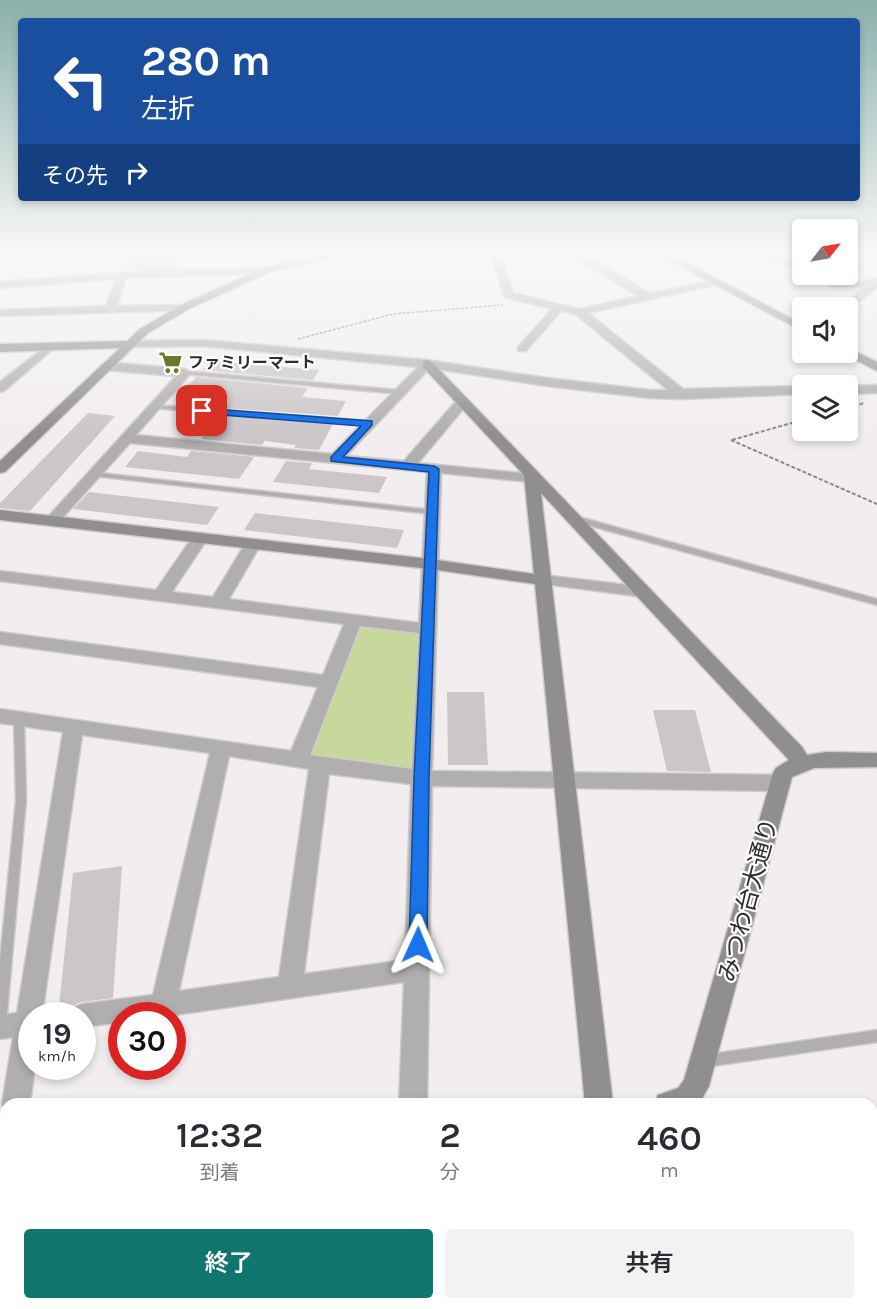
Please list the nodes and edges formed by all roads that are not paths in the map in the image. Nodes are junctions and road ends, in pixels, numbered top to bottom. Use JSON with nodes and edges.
{"nodes":[{"id":1,"x":176,"y":312,"type":"edge"},
{"id":2,"x":554,"y":312,"type":"edge"},
{"id":3,"x":579,"y":312,"type":"edge"},
{"id":4,"x":772,"y":312,"type":"edge"},
{"id":5,"x":792,"y":323,"type":"edge"},
{"id":6,"x":129,"y":344,"type":"junction"},
{"id":7,"x":50,"y":346,"type":"junction"},
{"id":8,"x":0,"y":348,"type":"edge"},
{"id":9,"x":522,"y":349,"type":"dead end"},
{"id":10,"x":858,"y":357,"type":"edge"},
{"id":11,"x":427,"y":364,"type":"junction"},
{"id":12,"x":106,"y":366,"type":"junction"},
{"id":13,"x":877,"y":367,"type":"edge"},
{"id":14,"x":185,"y":374,"type":"junction"},
{"id":15,"x":5,"y":379,"type":"edge"},
{"id":16,"x":0,"y":388,"type":"edge"},
{"id":17,"x":877,"y":389,"type":"edge"},
{"id":18,"x":792,"y":390,"type":"edge"},
{"id":19,"x":858,"y":390,"type":"edge"},
{"id":20,"x":399,"y":392,"type":"junction"},
{"id":21,"x":682,"y":395,"type":"junction"},
{"id":22,"x":463,"y":402,"type":"junction"},
{"id":23,"x":154,"y":407,"type":"junction"},
{"id":24,"x":369,"y":423,"type":"junction"},
{"id":25,"x":125,"y":438,"type":"junction"},
{"id":26,"x":334,"y":459,"type":"junction"},
{"id":27,"x":2,"y":466,"type":"edge"},
{"id":28,"x":408,"y":466,"type":"junction"},
{"id":29,"x":434,"y":469,"type":"junction"},
{"id":30,"x":94,"y":474,"type":"junction"},
{"id":31,"x":531,"y":475,"type":"junction"},
{"id":32,"x":432,"y":512,"type":"junction"},
{"id":33,"x":0,"y":515,"type":"edge"},
{"id":34,"x":576,"y":519,"type":"junction"},
{"id":35,"x":51,"y":522,"type":"junction"},
{"id":36,"x":200,"y":538,"type":"junction"},
{"id":37,"x":253,"y":544,"type":"junction"},
{"id":38,"x":430,"y":564,"type":"junction"},
{"id":39,"x":1,"y":577,"type":"edge"},
{"id":40,"x":543,"y":580,"type":"junction"},
{"id":41,"x":644,"y":592,"type":"junction"},
{"id":42,"x":161,"y":596,"type":"junction"},
{"id":43,"x":877,"y":602,"type":"edge"},
{"id":44,"x":218,"y":603,"type":"junction"},
{"id":45,"x":354,"y":620,"type":"junction"},
{"id":46,"x":427,"y":629,"type":"junction"},
{"id":47,"x":0,"y":638,"type":"edge"},
{"id":48,"x":329,"y":682,"type":"junction"},
{"id":49,"x":10,"y":717,"type":"edge"},
{"id":50,"x":73,"y":728,"type":"junction"},
{"id":51,"x":221,"y":749,"type":"junction"},
{"id":52,"x":298,"y":759,"type":"junction"},
{"id":53,"x":877,"y":760,"type":"edge"},
{"id":54,"x":801,"y":764,"type":"junction"},
{"id":55,"x":320,"y":765,"type":"junction"},
{"id":56,"x":422,"y":778,"type":"junction"},
{"id":57,"x":564,"y":780,"type":"junction"},
{"id":58,"x":780,"y":783,"type":"junction"},
{"id":59,"x":418,"y":969,"type":"junction"},
{"id":60,"x":290,"y":987,"type":"junction"},
{"id":61,"x":34,"y":1002,"type":"edge"},
{"id":62,"x":164,"y":1002,"type":"edge"},
{"id":63,"x":184,"y":1002,"type":"edge"},
{"id":64,"x":18,"y":1024,"type":"edge"},
{"id":65,"x":0,"y":1026,"type":"edge"},
{"id":66,"x":877,"y":1036,"type":"edge"},
{"id":67,"x":703,"y":1062,"type":"junction"},
{"id":68,"x":20,"y":1080,"type":"edge"},
{"id":69,"x":17,"y":1098,"type":"edge"},
{"id":70,"x":414,"y":1098,"type":"edge"},
{"id":71,"x":599,"y":1098,"type":"edge"},
{"id":72,"x":685,"y":1098,"type":"edge"}],
"edges":[{"from":1,"to":6,"type":"street"},
{"from":2,"to":9,"type":"street"},
{"from":3,"to":21,"type":"street"},
{"from":4,"to":5,"type":"street"},
{"from":6,"to":7,"type":"street"},
{"from":6,"to":11,"type":"street"},
{"from":6,"to":12,"type":"street"},
{"from":7,"to":8,"type":"street"},
{"from":7,"to":15,"type":"street"},
{"from":10,"to":13,"type":"street"},
{"from":11,"to":20,"type":"street"},
{"from":11,"to":21,"type":"street"},
{"from":11,"to":22,"type":"street"},
{"from":12,"to":14,"type":"street"},
{"from":12,"to":27,"type":"street"},
{"from":14,"to":20,"type":"lane"},
{"from":14,"to":23,"type":"street"},
{"from":15,"to":16,"type":"street"},
{"from":17,"to":19,"type":"street"},
{"from":18,"to":21,"type":"street"},
{"from":20,"to":24,"type":"street"},
{"from":22,"to":28,"type":"street"},
{"from":22,"to":31,"type":"street"},
{"from":23,"to":24,"type":"lane"},
{"from":23,"to":25,"type":"street"},
{"from":24,"to":26,"type":"street"},
{"from":25,"to":26,"type":"street"},
{"from":25,"to":30,"type":"street"},
{"from":26,"to":28,"type":"street"},
{"from":28,"to":29,"type":"street"},
{"from":29,"to":31,"type":"street"},
{"from":29,"to":32,"type":"street"},
{"from":30,"to":32,"type":"lane"},
{"from":30,"to":35,"type":"street"},
{"from":31,"to":34,"type":"street"},
{"from":31,"to":40,"type":"street"},
{"from":32,"to":38,"type":"street"},
{"from":33,"to":35,"type":"street"},
{"from":34,"to":41,"type":"street"},
{"from":34,"to":43,"type":"lane"},
{"from":35,"to":36,"type":"street"},
{"from":36,"to":37,"type":"street"},
{"from":36,"to":42,"type":"street"},
{"from":37,"to":38,"type":"street"},
{"from":37,"to":44,"type":"street"},
{"from":38,"to":40,"type":"street"},
{"from":38,"to":46,"type":"street"},
{"from":39,"to":42,"type":"street"},
{"from":40,"to":41,"type":"street"},
{"from":40,"to":57,"type":"street"},
{"from":41,"to":54,"type":"street"},
{"from":42,"to":44,"type":"street"},
{"from":44,"to":45,"type":"street"},
{"from":45,"to":46,"type":"street"},
{"from":45,"to":48,"type":"street"},
{"from":46,"to":56,"type":"street"},
{"from":47,"to":48,"type":"street"},
{"from":48,"to":52,"type":"street"},
{"from":49,"to":50,"type":"street"},
{"from":49,"to":65,"type":"lane"},
{"from":50,"to":51,"type":"street"},
{"from":50,"to":61,"type":"street"},
{"from":51,"to":52,"type":"street"},
{"from":51,"to":62,"type":"street"},
{"from":52,"to":55,"type":"street"},
{"from":53,"to":54,"type":"street"},
{"from":54,"to":58,"type":"street"},
{"from":55,"to":56,"type":"street"},
{"from":55,"to":60,"type":"street"},
{"from":56,"to":57,"type":"street"},
{"from":56,"to":59,"type":"street"},
{"from":57,"to":58,"type":"street"},
{"from":57,"to":71,"type":"street"},
{"from":58,"to":67,"type":"street","name":"みつわ台大通り"},
{"from":59,"to":60,"type":"street"},
{"from":59,"to":70,"type":"street"},
{"from":60,"to":63,"type":"street"},
{"from":64,"to":65,"type":"street"},
{"from":66,"to":67,"type":"lane"},
{"from":67,"to":72,"type":"street","name":"みつわ台大通り"},
{"from":68,"to":69,"type":"street"}]}
